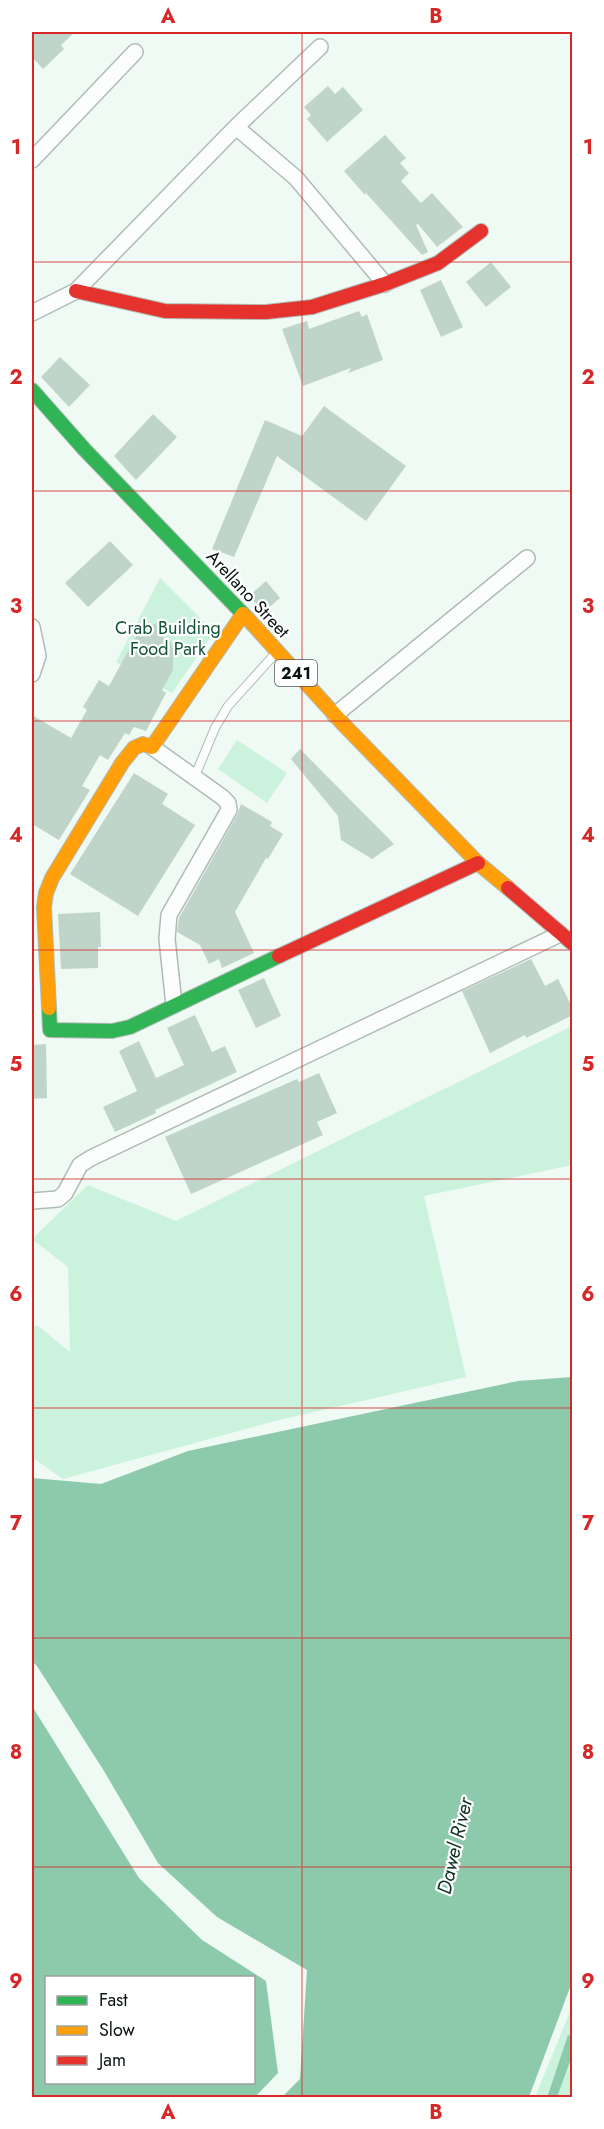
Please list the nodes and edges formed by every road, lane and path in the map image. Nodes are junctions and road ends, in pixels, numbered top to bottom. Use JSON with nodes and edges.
{"nodes":[{"id":1,"x":320,"y":47,"type":"dead end"},
{"id":2,"x":135,"y":52,"type":"dead end"},
{"id":3,"x":236,"y":128,"type":"junction"},
{"id":4,"x":32,"y":160,"type":"edge"},
{"id":5,"x":481,"y":231,"type":"dead end"},
{"id":6,"x":385,"y":284,"type":"junction"},
{"id":7,"x":76,"y":291,"type":"junction"},
{"id":8,"x":32,"y":313,"type":"edge"},
{"id":9,"x":32,"y":390,"type":"edge"},
{"id":10,"x":527,"y":558,"type":"dead end"},
{"id":11,"x":243,"y":614,"type":"junction"},
{"id":12,"x":32,"y":627,"type":"edge"},
{"id":13,"x":277,"y":652,"type":"junction"},
{"id":14,"x":32,"y":674,"type":"edge"},
{"id":15,"x":335,"y":716,"type":"junction"},
{"id":16,"x":152,"y":747,"type":"junction"},
{"id":17,"x":195,"y":776,"type":"junction"},
{"id":18,"x":478,"y":862,"type":"junction"},
{"id":19,"x":560,"y":934,"type":"junction"},
{"id":20,"x":573,"y":943,"type":"edge"},
{"id":21,"x":174,"y":1005,"type":"junction"},
{"id":22,"x":32,"y":1201,"type":"edge"}],
"edges":[{"from":1,"to":3,"type":"street"},
{"from":2,"to":4,"type":"street"},
{"from":3,"to":6,"type":"street"},
{"from":3,"to":7,"type":"street"},
{"from":5,"to":6,"type":"main road"},
{"from":6,"to":7,"type":"main road"},
{"from":7,"to":8,"type":"street"},
{"from":9,"to":11,"type":"main road","name":"Arellano Street","number":"241"},
{"from":10,"to":15,"type":"street"},
{"from":11,"to":13,"type":"main road","name":"Arellano Street","number":"241"},
{"from":11,"to":16,"type":"main road"},
{"from":12,"to":14,"type":"street"},
{"from":13,"to":15,"type":"main road","name":"Arellano Street","number":"241"},
{"from":13,"to":17,"type":"lane"},
{"from":15,"to":18,"type":"main road","name":"Arellano Street","number":"241"},
{"from":16,"to":17,"type":"street"},
{"from":16,"to":21,"type":"main road"},
{"from":17,"to":21,"type":"street"},
{"from":18,"to":19,"type":"main road","name":"Arellano Street","number":"241"},
{"from":18,"to":21,"type":"main road"},
{"from":19,"to":20,"type":"main road","name":"Arellano Street","number":"241"},
{"from":19,"to":22,"type":"street"}]}
